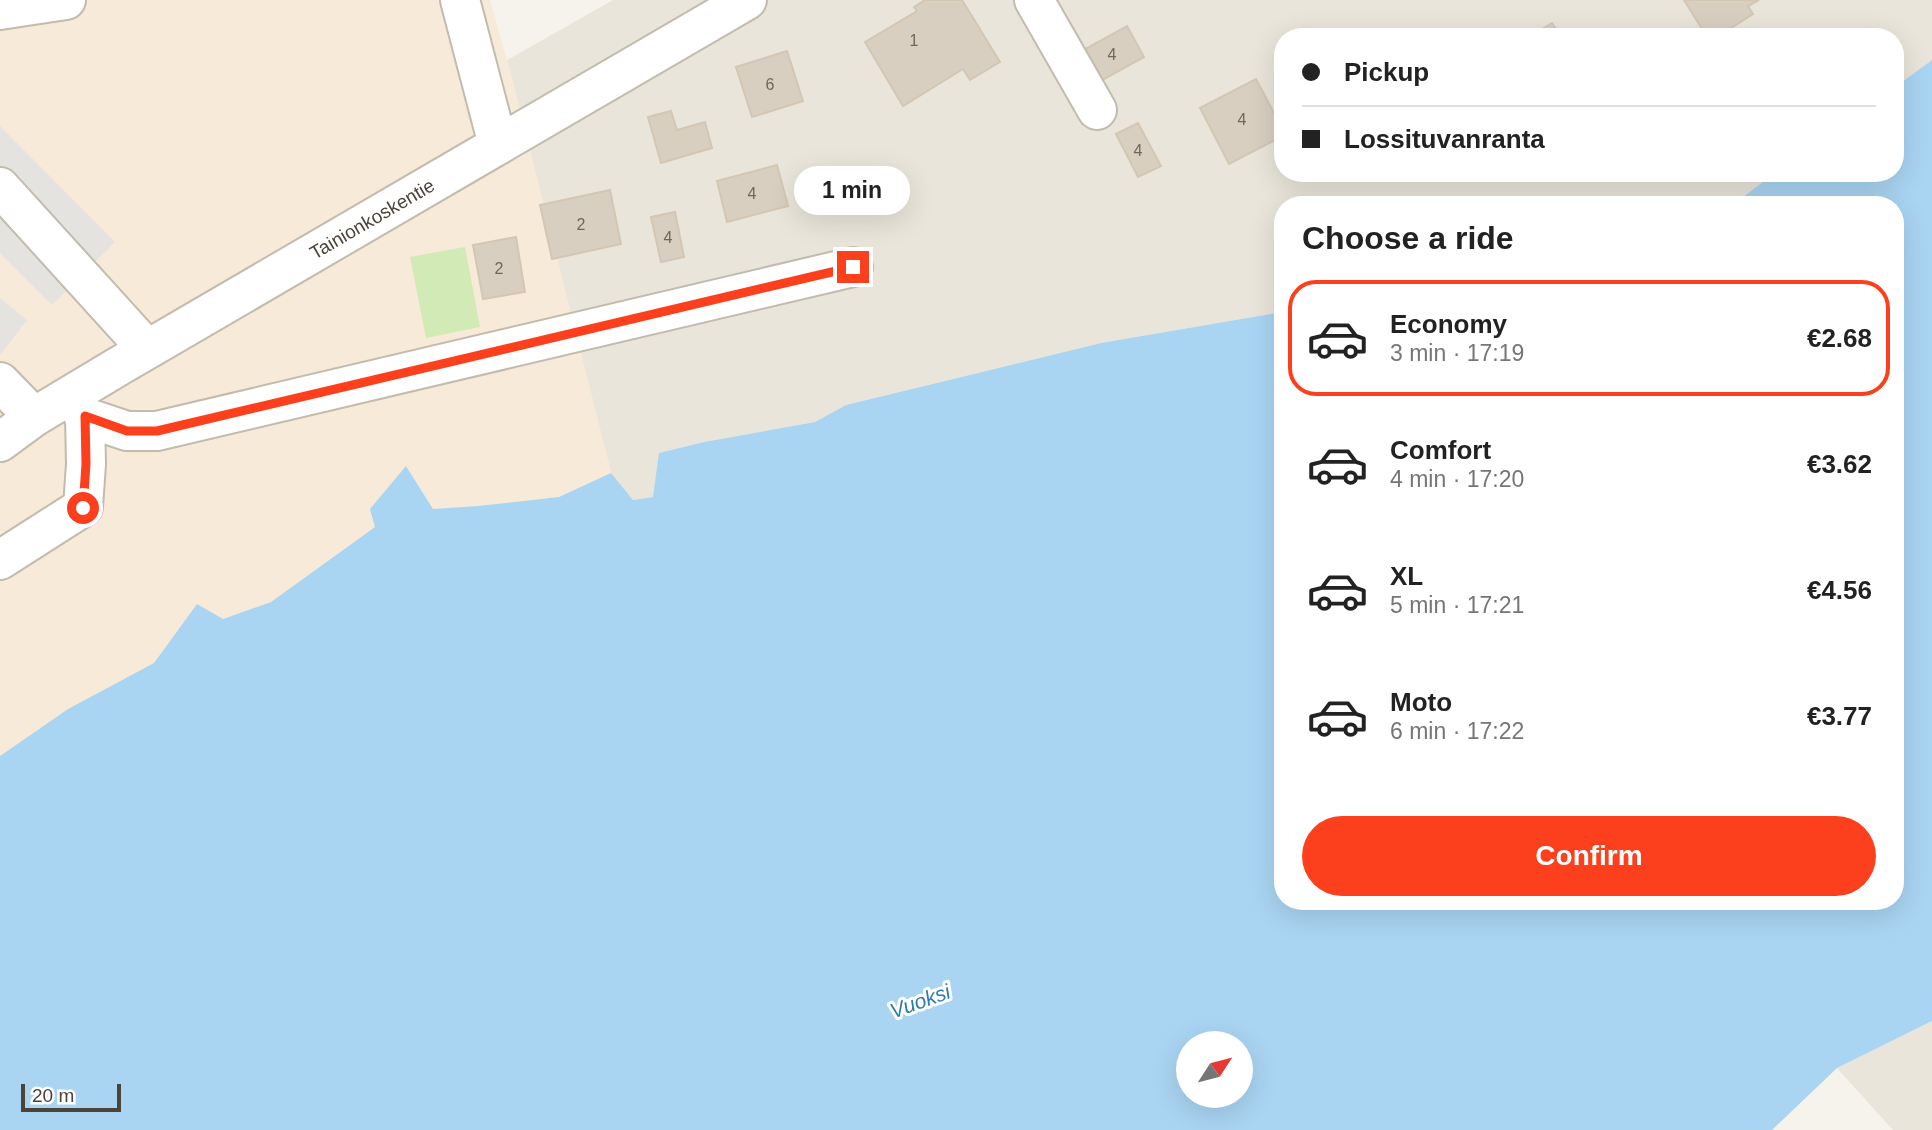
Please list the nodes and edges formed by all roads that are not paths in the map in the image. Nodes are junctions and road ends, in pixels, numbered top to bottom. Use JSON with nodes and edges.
{"nodes":[{"id":1,"x":66,"y":0,"type":"edge"},
{"id":2,"x":460,"y":0,"type":"edge"},
{"id":3,"x":747,"y":0,"type":"edge"},
{"id":4,"x":1034,"y":0,"type":"edge"},
{"id":5,"x":0,"y":10,"type":"edge"},
{"id":6,"x":1097,"y":110,"type":"dead end"},
{"id":7,"x":498,"y":145,"type":"junction"},
{"id":8,"x":0,"y":187,"type":"edge"},
{"id":9,"x":853,"y":267,"type":"dead end"},
{"id":10,"x":147,"y":349,"type":"junction"},
{"id":11,"x":0,"y":382,"type":"edge"},
{"id":12,"x":78,"y":406,"type":"junction"},
{"id":13,"x":34,"y":417,"type":"junction"},
{"id":14,"x":0,"y":442,"type":"edge"},
{"id":15,"x":0,"y":560,"type":"edge"}],
"edges":[{"from":1,"to":5,"type":"street"},
{"from":2,"to":7,"type":"street"},
{"from":3,"to":7,"type":"street","name":"Tainionkoskentie"},
{"from":4,"to":6,"type":"street"},
{"from":7,"to":10,"type":"street","name":"Tainionkoskentie"},
{"from":8,"to":10,"type":"street"},
{"from":9,"to":12,"type":"street"},
{"from":10,"to":12,"type":"street","name":"Tainionkoskentie"},
{"from":11,"to":13,"type":"street"},
{"from":12,"to":13,"type":"street","name":"Tainionkoskentie"},
{"from":12,"to":15,"type":"street"},
{"from":13,"to":14,"type":"street","name":"Tainionkoskentie"}]}
